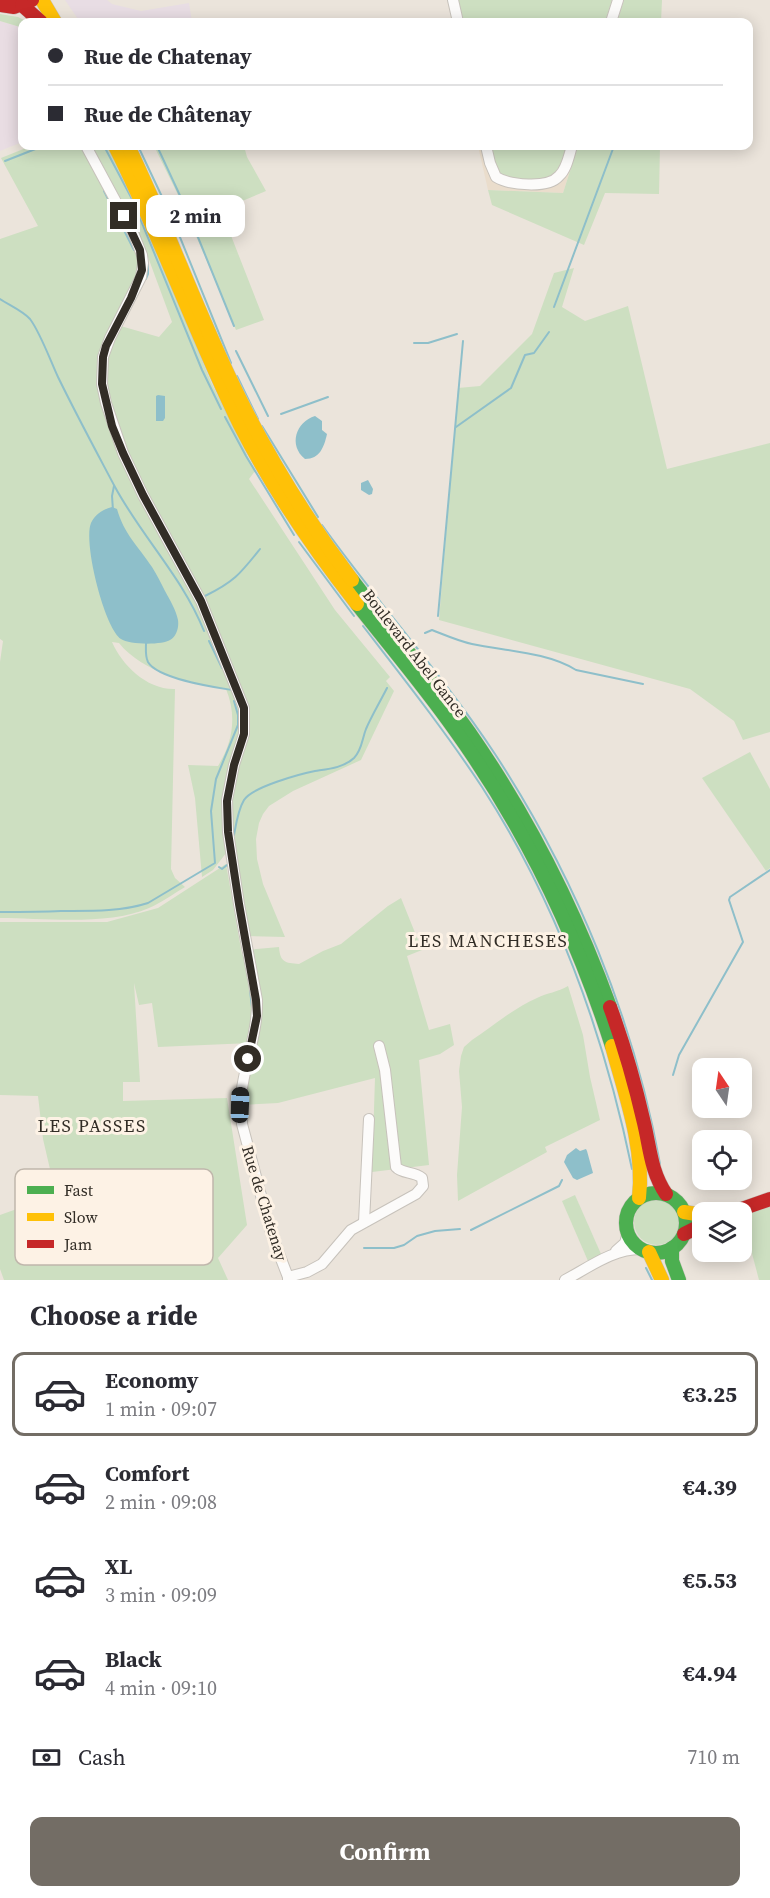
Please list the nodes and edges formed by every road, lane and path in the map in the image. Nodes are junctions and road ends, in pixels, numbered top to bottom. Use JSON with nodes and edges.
{"nodes":[{"id":1,"x":42,"y":0,"type":"edge"},
{"id":2,"x":453,"y":0,"type":"edge"},
{"id":3,"x":618,"y":0,"type":"edge"},
{"id":4,"x":27,"y":3,"type":"edge"},
{"id":5,"x":0,"y":5,"type":"edge"},
{"id":6,"x":36,"y":18,"type":"edge"},
{"id":7,"x":53,"y":18,"type":"edge"},
{"id":8,"x":457,"y":18,"type":"edge"},
{"id":9,"x":612,"y":18,"type":"edge"},
{"id":10,"x":88,"y":150,"type":"edge"},
{"id":11,"x":117,"y":150,"type":"edge"},
{"id":12,"x":130,"y":150,"type":"edge"},
{"id":13,"x":487,"y":150,"type":"edge"},
{"id":14,"x":571,"y":150,"type":"edge"},
{"id":15,"x":379,"y":1046,"type":"dead end"},
{"id":16,"x":369,"y":1119,"type":"dead end"},
{"id":17,"x":666,"y":1194,"type":"junction"},
{"id":18,"x":639,"y":1198,"type":"junction"},
{"id":19,"x":770,"y":1199,"type":"edge"},
{"id":20,"x":752,"y":1205,"type":"edge"},
{"id":21,"x":684,"y":1212,"type":"junction"},
{"id":22,"x":692,"y":1214,"type":"edge"},
{"id":23,"x":364,"y":1222,"type":"junction"},
{"id":24,"x":692,"y":1230,"type":"edge"},
{"id":25,"x":628,"y":1232,"type":"junction"},
{"id":26,"x":684,"y":1234,"type":"junction"},
{"id":27,"x":672,"y":1248,"type":"junction"},
{"id":28,"x":645,"y":1250,"type":"junction"},
{"id":29,"x":606,"y":1258,"type":"junction"},
{"id":30,"x":288,"y":1278,"type":"edge"},
{"id":31,"x":565,"y":1280,"type":"edge"},
{"id":32,"x":662,"y":1280,"type":"edge"},
{"id":33,"x":679,"y":1280,"type":"edge"}],
"edges":[{"from":1,"to":7,"type":"main road"},
{"from":2,"to":8,"type":"street"},
{"from":3,"to":9,"type":"street"},
{"from":4,"to":5,"type":"main road"},
{"from":4,"to":6,"type":"main road"},
{"from":10,"to":30,"type":"street","name":"Rue de Chatenay"},
{"from":11,"to":18,"type":"main road","name":"Boulevard Abel Gance"},
{"from":12,"to":17,"type":"main road","name":"Boulevard Abel Gance"},
{"from":13,"to":14,"type":"street"},
{"from":15,"to":23,"type":"street"},
{"from":16,"to":23,"type":"street"},
{"from":17,"to":18,"type":"main road"},
{"from":17,"to":21,"type":"main road"},
{"from":18,"to":25,"type":"main road"},
{"from":19,"to":20,"type":"main road"},
{"from":21,"to":22,"type":"main road"},
{"from":21,"to":26,"type":"main road"},
{"from":23,"to":30,"type":"street"},
{"from":24,"to":26,"type":"main road"},
{"from":25,"to":28,"type":"main road"},
{"from":25,"to":29,"type":"street"},
{"from":26,"to":27,"type":"main road"},
{"from":27,"to":28,"type":"main road"},
{"from":27,"to":33,"type":"main road"},
{"from":28,"to":29,"type":"street"},
{"from":28,"to":32,"type":"main road"},
{"from":29,"to":31,"type":"street"}]}
